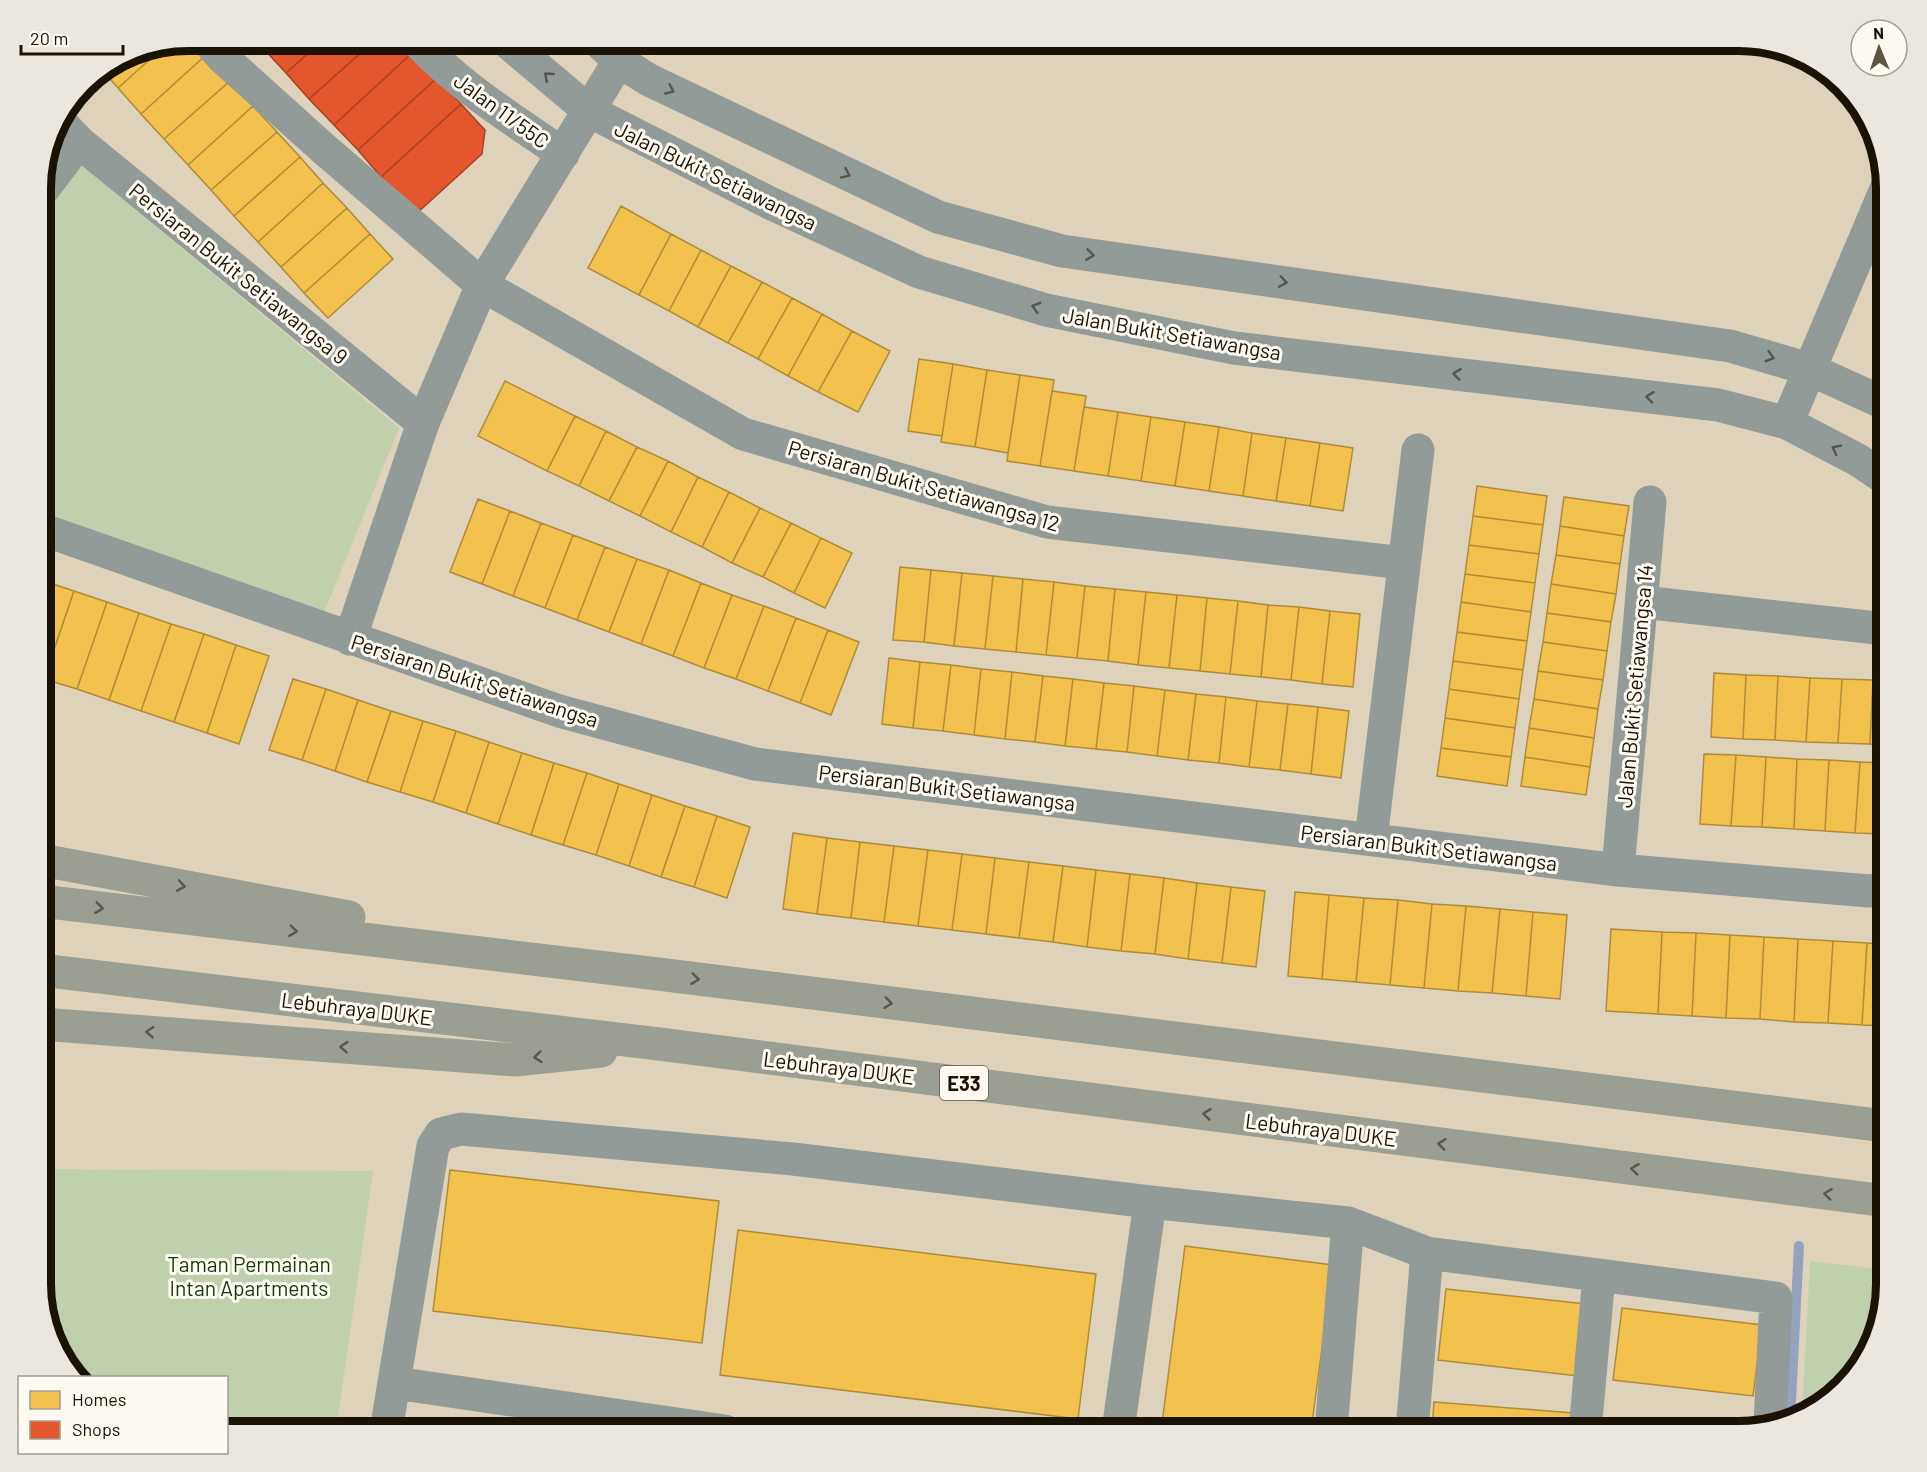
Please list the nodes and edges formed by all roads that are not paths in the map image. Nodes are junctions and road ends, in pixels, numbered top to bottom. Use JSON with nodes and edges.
{"nodes":[{"id":1,"x":217,"y":51,"type":"edge"},
{"id":2,"x":427,"y":51,"type":"edge"},
{"id":3,"x":519,"y":51,"type":"edge"},
{"id":4,"x":608,"y":51,"type":"edge"},
{"id":5,"x":589,"y":111,"type":"junction"},
{"id":6,"x":69,"y":131,"type":"edge"},
{"id":7,"x":563,"y":154,"type":"junction"},
{"id":8,"x":53,"y":165,"type":"edge"},
{"id":9,"x":1876,"y":214,"type":"edge"},
{"id":10,"x":482,"y":285,"type":"junction"},
{"id":11,"x":1809,"y":369,"type":"junction"},
{"id":12,"x":1876,"y":399,"type":"edge"},
{"id":13,"x":423,"y":423,"type":"junction"},
{"id":14,"x":1787,"y":423,"type":"junction"},
{"id":15,"x":1418,"y":450,"type":"dead end"},
{"id":16,"x":1876,"y":472,"type":"edge"},
{"id":17,"x":1650,"y":502,"type":"dead end"},
{"id":18,"x":51,"y":533,"type":"edge"},
{"id":19,"x":1404,"y":563,"type":"junction"},
{"id":20,"x":1641,"y":602,"type":"junction"},
{"id":21,"x":1876,"y":628,"type":"edge"},
{"id":22,"x":350,"y":639,"type":"junction"},
{"id":23,"x":1371,"y":840,"type":"junction"},
{"id":24,"x":51,"y":862,"type":"edge"},
{"id":25,"x":1618,"y":870,"type":"junction"},
{"id":26,"x":1876,"y":890,"type":"edge"},
{"id":27,"x":51,"y":902,"type":"edge"},
{"id":28,"x":51,"y":971,"type":"edge"},
{"id":29,"x":658,"y":974,"type":"junction"},
{"id":30,"x":51,"y":1026,"type":"edge"},
{"id":31,"x":659,"y":1044,"type":"junction"},
{"id":32,"x":1876,"y":1125,"type":"edge"},
{"id":33,"x":1876,"y":1200,"type":"edge"},
{"id":34,"x":1150,"y":1202,"type":"junction"},
{"id":35,"x":1348,"y":1223,"type":"junction"},
{"id":36,"x":1427,"y":1253,"type":"junction"},
{"id":37,"x":1599,"y":1276,"type":"junction"},
{"id":38,"x":395,"y":1383,"type":"junction"},
{"id":39,"x":1770,"y":1417,"type":"edge"},
{"id":40,"x":388,"y":1421,"type":"edge"},
{"id":41,"x":656,"y":1421,"type":"edge"},
{"id":42,"x":1119,"y":1421,"type":"edge"},
{"id":43,"x":1332,"y":1421,"type":"edge"},
{"id":44,"x":1413,"y":1421,"type":"edge"},
{"id":45,"x":1586,"y":1421,"type":"edge"}],
"edges":[{"from":1,"to":10,"type":"street","name":"Persiaran Bukit Setiawangsa 12"},
{"from":2,"to":7,"type":"street","name":"Jalan 11/55C"},
{"from":5,"to":3,"type":"street","name":"Jalan Bukit Setiawangsa","one_way":true},
{"from":4,"to":5,"type":"street"},
{"from":4,"to":11,"type":"street","one_way":true},
{"from":5,"to":7,"type":"street"},
{"from":14,"to":5,"type":"street","name":"Jalan Bukit Setiawangsa","one_way":true},
{"from":6,"to":8,"type":"street"},
{"from":6,"to":13,"type":"street","name":"Persiaran Bukit Setiawangsa 9"},
{"from":7,"to":10,"type":"street"},
{"from":9,"to":11,"type":"street"},
{"from":10,"to":13,"type":"street"},
{"from":10,"to":19,"type":"street","name":"Persiaran Bukit Setiawangsa 12"},
{"from":11,"to":12,"type":"street"},
{"from":11,"to":14,"type":"street"},
{"from":13,"to":22,"type":"street"},
{"from":16,"to":14,"type":"street","name":"Jalan Bukit Setiawangsa","one_way":true},
{"from":15,"to":19,"type":"street"},
{"from":17,"to":20,"type":"street","name":"Jalan Bukit Setiawangsa 14"},
{"from":18,"to":22,"type":"street","name":"Persiaran Bukit Setiawangsa"},
{"from":19,"to":23,"type":"street"},
{"from":20,"to":21,"type":"street"},
{"from":20,"to":25,"type":"street","name":"Jalan Bukit Setiawangsa 14"},
{"from":22,"to":23,"type":"street","name":"Persiaran Bukit Setiawangsa"},
{"from":23,"to":25,"type":"street","name":"Persiaran Bukit Setiawangsa"},
{"from":24,"to":29,"type":"highway","one_way":true},
{"from":25,"to":26,"type":"street","name":"Persiaran Bukit Setiawangsa"},
{"from":27,"to":29,"type":"highway","one_way":true},
{"from":28,"to":31,"type":"highway","name":"Lebuhraya DUKE","number":"E33"},
{"from":29,"to":32,"type":"highway","one_way":true},
{"from":31,"to":30,"type":"highway","one_way":true},
{"from":33,"to":31,"type":"highway","name":"Lebuhraya DUKE","number":"E33","one_way":true},
{"from":34,"to":35,"type":"street"},
{"from":34,"to":38,"type":"street"},
{"from":34,"to":42,"type":"street"},
{"from":35,"to":36,"type":"street"},
{"from":35,"to":43,"type":"street"},
{"from":36,"to":37,"type":"street"},
{"from":36,"to":44,"type":"street"},
{"from":37,"to":39,"type":"street"},
{"from":37,"to":45,"type":"street"},
{"from":38,"to":40,"type":"street"},
{"from":38,"to":41,"type":"street"}]}
